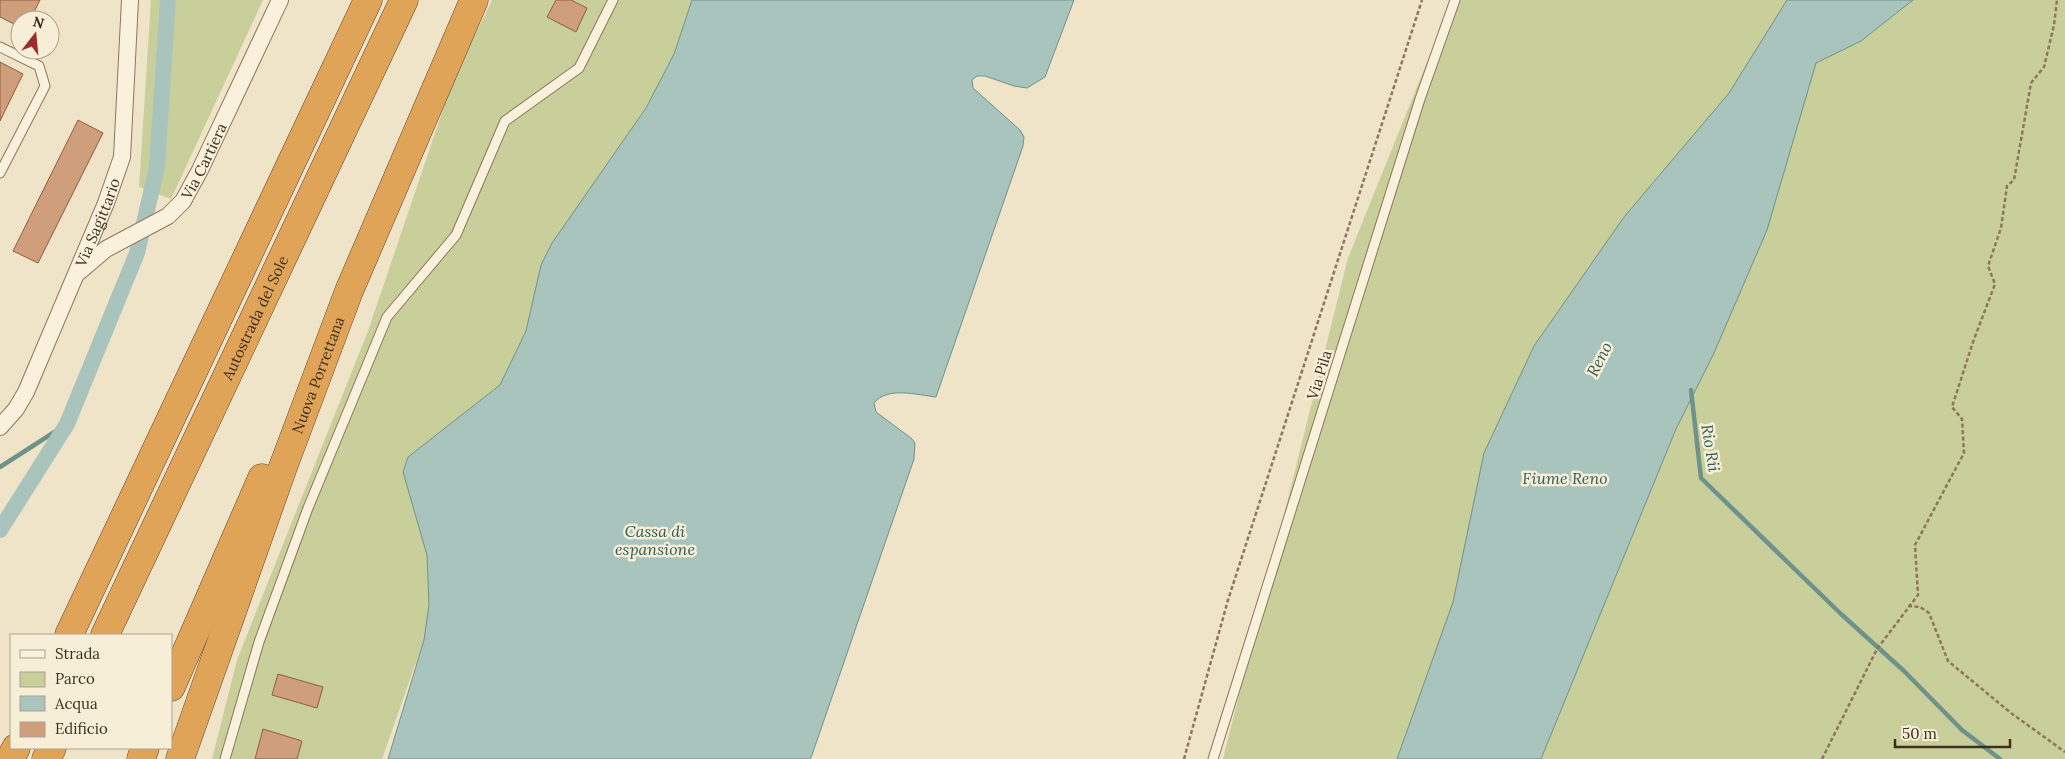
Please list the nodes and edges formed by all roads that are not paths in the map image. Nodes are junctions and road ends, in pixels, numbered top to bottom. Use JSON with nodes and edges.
{"nodes":[{"id":1,"x":130,"y":0,"type":"edge"},
{"id":2,"x":280,"y":0,"type":"edge"},
{"id":3,"x":368,"y":0,"type":"edge"},
{"id":4,"x":404,"y":0,"type":"edge"},
{"id":5,"x":474,"y":0,"type":"edge"},
{"id":6,"x":613,"y":0,"type":"edge"},
{"id":7,"x":1455,"y":0,"type":"edge"},
{"id":8,"x":0,"y":47,"type":"edge"},
{"id":9,"x":0,"y":173,"type":"edge"},
{"id":10,"x":76,"y":275,"type":"junction"},
{"id":11,"x":350,"y":291,"type":"junction"},
{"id":12,"x":0,"y":427,"type":"edge"},
{"id":13,"x":68,"y":634,"type":"edge"},
{"id":14,"x":105,"y":634,"type":"edge"},
{"id":15,"x":172,"y":685,"type":"edge"},
{"id":16,"x":180,"y":759,"type":"edge"},
{"id":17,"x":226,"y":759,"type":"edge"},
{"id":18,"x":1212,"y":759,"type":"edge"}],
"edges":[{"from":1,"to":10,"type":"street","name":"Via Sagittario"},
{"from":2,"to":10,"type":"street","name":"Via Cartiera"},
{"from":3,"to":13,"type":"highway"},
{"from":4,"to":14,"type":"highway","name":"Autostrada del Sole"},
{"from":5,"to":11,"type":"highway","name":"Nuova Porrettana"},
{"from":6,"to":17,"type":"lane"},
{"from":7,"to":18,"type":"lane","name":"Via Pila"},
{"from":8,"to":9,"type":"lane"},
{"from":10,"to":12,"type":"street","name":"Via Sagittario"},
{"from":11,"to":15,"type":"highway"},
{"from":11,"to":16,"type":"highway","name":"Nuova Porrettana"}]}
